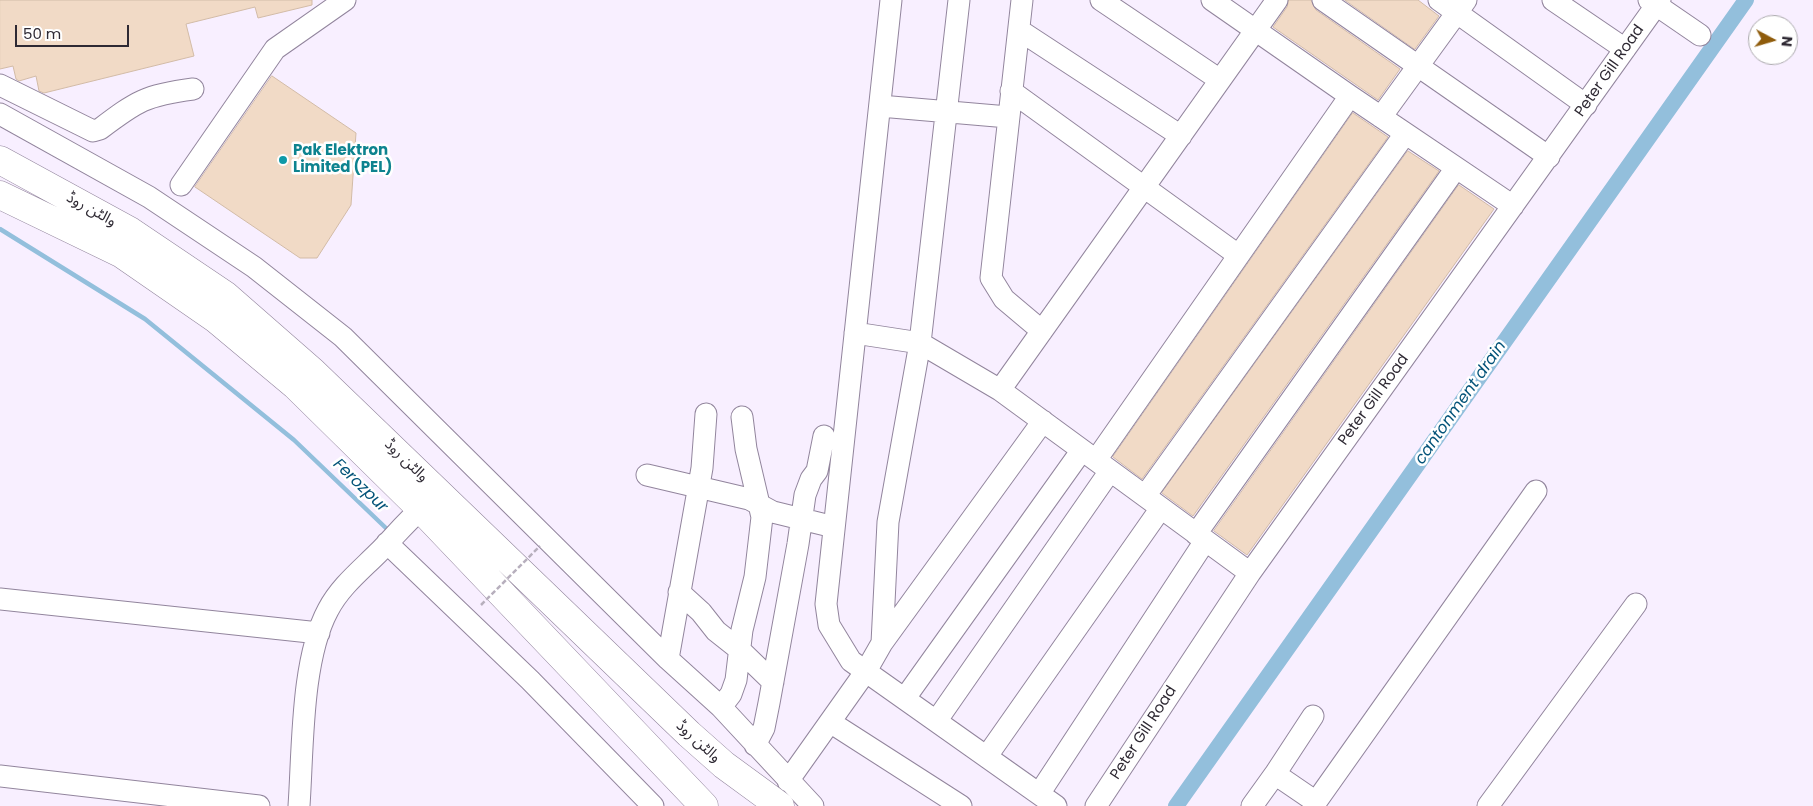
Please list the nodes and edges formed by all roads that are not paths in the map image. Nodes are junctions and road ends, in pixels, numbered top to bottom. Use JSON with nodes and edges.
{"nodes":[{"id":1,"x":345,"y":0,"type":"edge"},
{"id":2,"x":891,"y":0,"type":"edge"},
{"id":3,"x":958,"y":0,"type":"edge"},
{"id":4,"x":1022,"y":0,"type":"edge"},
{"id":5,"x":1101,"y":0,"type":"edge"},
{"id":6,"x":1212,"y":0,"type":"edge"},
{"id":7,"x":1277,"y":0,"type":"edge"},
{"id":8,"x":1323,"y":0,"type":"edge"},
{"id":9,"x":1439,"y":0,"type":"edge"},
{"id":10,"x":1553,"y":0,"type":"edge"},
{"id":11,"x":1655,"y":2,"type":"edge"},
{"id":12,"x":1461,"y":6,"type":"edge"},
{"id":13,"x":1019,"y":30,"type":"junction"},
{"id":14,"x":1255,"y":31,"type":"junction"},
{"id":15,"x":1700,"y":35,"type":"dead end"},
{"id":16,"x":1625,"y":49,"type":"junction"},
{"id":17,"x":1418,"y":66,"type":"junction"},
{"id":18,"x":1220,"y":80,"type":"junction"},
{"id":19,"x":0,"y":85,"type":"edge"},
{"id":20,"x":193,"y":89,"type":"dead end"},
{"id":21,"x":1011,"y":91,"type":"junction"},
{"id":22,"x":1350,"y":96,"type":"junction"},
{"id":23,"x":1586,"y":105,"type":"junction"},
{"id":24,"x":880,"y":106,"type":"junction"},
{"id":25,"x":946,"y":110,"type":"junction"},
{"id":26,"x":0,"y":114,"type":"edge"},
{"id":27,"x":1008,"y":117,"type":"junction"},
{"id":28,"x":1381,"y":118,"type":"junction"},
{"id":29,"x":1406,"y":134,"type":"junction"},
{"id":30,"x":1180,"y":136,"type":"junction"},
{"id":31,"x":1549,"y":157,"type":"junction"},
{"id":32,"x":0,"y":160,"type":"edge"},
{"id":33,"x":1456,"y":168,"type":"junction"},
{"id":34,"x":182,"y":185,"type":"dead end"},
{"id":35,"x":1144,"y":187,"type":"junction"},
{"id":36,"x":0,"y":195,"type":"edge"},
{"id":37,"x":1513,"y":206,"type":"junction"},
{"id":38,"x":1238,"y":255,"type":"junction"},
{"id":39,"x":1042,"y":331,"type":"junction"},
{"id":40,"x":855,"y":333,"type":"junction"},
{"id":41,"x":920,"y":343,"type":"junction"},
{"id":42,"x":1000,"y":390,"type":"junction"},
{"id":43,"x":706,"y":414,"type":"dead end"},
{"id":44,"x":742,"y":418,"type":"dead end"},
{"id":45,"x":1043,"y":421,"type":"junction"},
{"id":46,"x":824,"y":436,"type":"dead end"},
{"id":47,"x":1096,"y":460,"type":"junction"},
{"id":48,"x":647,"y":476,"type":"dead end"},
{"id":49,"x":698,"y":487,"type":"junction"},
{"id":50,"x":1536,"y":491,"type":"dead end"},
{"id":51,"x":1153,"y":502,"type":"junction"},
{"id":52,"x":760,"y":506,"type":"junction"},
{"id":53,"x":411,"y":517,"type":"junction"},
{"id":54,"x":801,"y":520,"type":"junction"},
{"id":55,"x":834,"y":527,"type":"junction"},
{"id":56,"x":1201,"y":537,"type":"junction"},
{"id":57,"x":383,"y":547,"type":"junction"},
{"id":58,"x":1250,"y":573,"type":"junction"},
{"id":59,"x":679,"y":592,"type":"junction"},
{"id":60,"x":0,"y":599,"type":"edge"},
{"id":61,"x":1636,"y":604,"type":"dead end"},
{"id":62,"x":319,"y":633,"type":"junction"},
{"id":63,"x":882,"y":643,"type":"junction"},
{"id":64,"x":740,"y":650,"type":"junction"},
{"id":65,"x":668,"y":659,"type":"junction"},
{"id":66,"x":866,"y":671,"type":"junction"},
{"id":67,"x":773,"y":682,"type":"junction"},
{"id":68,"x":905,"y":698,"type":"junction"},
{"id":69,"x":721,"y":707,"type":"junction"},
{"id":70,"x":1313,"y":716,"type":"dead end"},
{"id":71,"x":937,"y":720,"type":"junction"},
{"id":72,"x":830,"y":722,"type":"junction"},
{"id":73,"x":755,"y":745,"type":"junction"},
{"id":74,"x":987,"y":756,"type":"junction"},
{"id":75,"x":724,"y":766,"type":"junction"},
{"id":76,"x":1275,"y":774,"type":"junction"},
{"id":77,"x":0,"y":776,"type":"edge"},
{"id":78,"x":784,"y":794,"type":"edge"},
{"id":79,"x":1039,"y":794,"type":"junction"},
{"id":80,"x":1319,"y":804,"type":"edge"},
{"id":81,"x":259,"y":806,"type":"edge"},
{"id":82,"x":299,"y":806,"type":"edge"},
{"id":83,"x":653,"y":806,"type":"edge"},
{"id":84,"x":704,"y":806,"type":"edge"},
{"id":85,"x":767,"y":806,"type":"edge"},
{"id":86,"x":813,"y":806,"type":"edge"},
{"id":87,"x":961,"y":806,"type":"edge"},
{"id":88,"x":1056,"y":806,"type":"edge"},
{"id":89,"x":1096,"y":806,"type":"edge"},
{"id":90,"x":1252,"y":806,"type":"edge"},
{"id":91,"x":1488,"y":806,"type":"edge"}],
"edges":[{"from":1,"to":34,"type":"street"},
{"from":2,"to":24,"type":"street"},
{"from":3,"to":25,"type":"street"},
{"from":4,"to":13,"type":"street"},
{"from":5,"to":18,"type":"street"},
{"from":6,"to":14,"type":"street"},
{"from":7,"to":14,"type":"street"},
{"from":8,"to":17,"type":"street"},
{"from":9,"to":12,"type":"street"},
{"from":10,"to":16,"type":"street"},
{"from":11,"to":15,"type":"street"},
{"from":11,"to":16,"type":"street","name":"Peter Gill Road"},
{"from":12,"to":17,"type":"street"},
{"from":12,"to":23,"type":"street"},
{"from":13,"to":21,"type":"street"},
{"from":13,"to":30,"type":"street"},
{"from":14,"to":18,"type":"street"},
{"from":14,"to":22,"type":"street"},
{"from":16,"to":23,"type":"street","name":"Peter Gill Road"},
{"from":17,"to":28,"type":"street"},
{"from":17,"to":31,"type":"street"},
{"from":18,"to":30,"type":"street"},
{"from":19,"to":20,"type":"street"},
{"from":21,"to":27,"type":"street"},
{"from":21,"to":35,"type":"street"},
{"from":22,"to":28,"type":"street"},
{"from":22,"to":38,"type":"street"},
{"from":23,"to":31,"type":"street","name":"Peter Gill Road"},
{"from":24,"to":25,"type":"street"},
{"from":24,"to":40,"type":"street"},
{"from":25,"to":27,"type":"street"},
{"from":25,"to":41,"type":"street"},
{"from":26,"to":65,"type":"street"},
{"from":27,"to":39,"type":"street"},
{"from":28,"to":29,"type":"street"},
{"from":29,"to":33,"type":"street"},
{"from":29,"to":51,"type":"street"},
{"from":30,"to":35,"type":"street"},
{"from":31,"to":37,"type":"street","name":"Peter Gill Road"},
{"from":32,"to":75,"type":"main road","name":"والٹن روڈ"},
{"from":33,"to":37,"type":"street"},
{"from":33,"to":56,"type":"street"},
{"from":35,"to":38,"type":"street"},
{"from":35,"to":39,"type":"street"},
{"from":36,"to":53,"type":"main road","name":"والٹن روڈ"},
{"from":37,"to":58,"type":"street","name":"Peter Gill Road"},
{"from":38,"to":47,"type":"street"},
{"from":39,"to":42,"type":"street"},
{"from":40,"to":41,"type":"street"},
{"from":40,"to":55,"type":"street"},
{"from":41,"to":42,"type":"street"},
{"from":41,"to":63,"type":"street"},
{"from":42,"to":45,"type":"street"},
{"from":43,"to":49,"type":"street"},
{"from":44,"to":52,"type":"street"},
{"from":45,"to":47,"type":"street"},
{"from":45,"to":63,"type":"street"},
{"from":46,"to":54,"type":"street"},
{"from":47,"to":51,"type":"street"},
{"from":47,"to":68,"type":"street"},
{"from":47,"to":71,"type":"street"},
{"from":48,"to":49,"type":"street"},
{"from":49,"to":52,"type":"street"},
{"from":49,"to":59,"type":"street"},
{"from":50,"to":80,"type":"street"},
{"from":51,"to":56,"type":"street"},
{"from":51,"to":74,"type":"street"},
{"from":52,"to":54,"type":"street"},
{"from":52,"to":64,"type":"street"},
{"from":53,"to":57,"type":"street"},
{"from":53,"to":84,"type":"main road","name":"والٹن روڈ"},
{"from":54,"to":55,"type":"street"},
{"from":54,"to":67,"type":"street"},
{"from":55,"to":66,"type":"street"},
{"from":56,"to":58,"type":"street"},
{"from":56,"to":79,"type":"street"},
{"from":57,"to":62,"type":"street"},
{"from":57,"to":83,"type":"street"},
{"from":58,"to":89,"type":"street","name":"Peter Gill Road"},
{"from":59,"to":64,"type":"street"},
{"from":59,"to":65,"type":"street"},
{"from":60,"to":62,"type":"street"},
{"from":61,"to":91,"type":"street"},
{"from":62,"to":82,"type":"street"},
{"from":63,"to":66,"type":"street"},
{"from":64,"to":67,"type":"street"},
{"from":64,"to":69,"type":"street"},
{"from":65,"to":69,"type":"street"},
{"from":66,"to":68,"type":"street"},
{"from":66,"to":72,"type":"street"},
{"from":67,"to":73,"type":"street"},
{"from":68,"to":71,"type":"street"},
{"from":69,"to":73,"type":"street"},
{"from":70,"to":76,"type":"street"},
{"from":71,"to":74,"type":"street"},
{"from":72,"to":78,"type":"street"},
{"from":72,"to":87,"type":"street"},
{"from":73,"to":78,"type":"street"},
{"from":74,"to":79,"type":"street"},
{"from":75,"to":78,"type":"main road","name":"والٹن روڈ"},
{"from":75,"to":85,"type":"main road"},
{"from":76,"to":80,"type":"street"},
{"from":76,"to":90,"type":"street"},
{"from":77,"to":81,"type":"street"},
{"from":78,"to":86,"type":"street"},
{"from":79,"to":88,"type":"street"}]}
